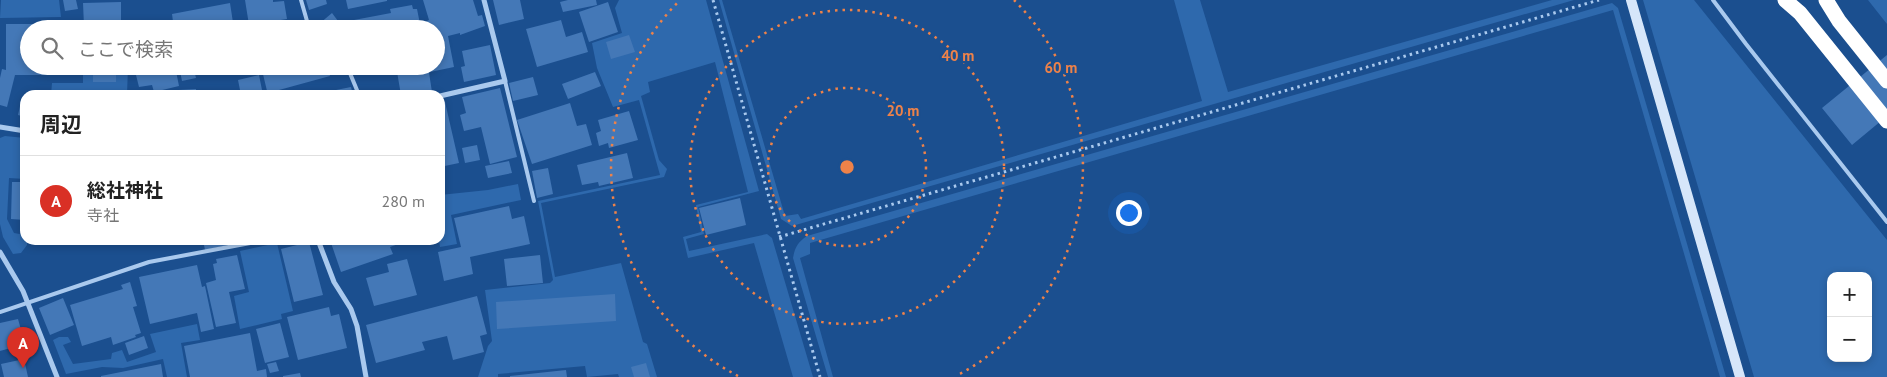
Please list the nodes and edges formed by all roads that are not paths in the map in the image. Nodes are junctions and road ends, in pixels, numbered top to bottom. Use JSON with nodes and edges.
{"nodes":[{"id":1,"x":301,"y":0,"type":"edge"},
{"id":2,"x":484,"y":0,"type":"edge"},
{"id":3,"x":1631,"y":0,"type":"edge"},
{"id":4,"x":1713,"y":0,"type":"edge"},
{"id":5,"x":1785,"y":0,"type":"edge"},
{"id":6,"x":1826,"y":0,"type":"edge"},
{"id":7,"x":307,"y":20,"type":"edge"},
{"id":8,"x":351,"y":75,"type":"edge"},
{"id":9,"x":505,"y":81,"type":"junction"},
{"id":10,"x":1887,"y":81,"type":"edge"},
{"id":11,"x":357,"y":90,"type":"edge"},
{"id":12,"x":445,"y":95,"type":"edge"},
{"id":13,"x":1887,"y":121,"type":"edge"},
{"id":14,"x":0,"y":127,"type":"edge"},
{"id":15,"x":20,"y":130,"type":"edge"},
{"id":16,"x":534,"y":201,"type":"dead end"},
{"id":17,"x":1887,"y":222,"type":"edge"},
{"id":18,"x":239,"y":245,"type":"edge"},
{"id":19,"x":320,"y":245,"type":"edge"},
{"id":20,"x":0,"y":252,"type":"edge"},
{"id":21,"x":28,"y":303,"type":"junction"},
{"id":22,"x":0,"y":312,"type":"edge"},
{"id":23,"x":57,"y":377,"type":"edge"},
{"id":24,"x":366,"y":377,"type":"edge"},
{"id":25,"x":1740,"y":377,"type":"edge"}],
"edges":[{"from":1,"to":7,"type":"lane"},
{"from":2,"to":9,"type":"street"},
{"from":3,"to":25,"type":"street"},
{"from":4,"to":17,"type":"lane"},
{"from":5,"to":13,"type":"highway"},
{"from":6,"to":10,"type":"highway"},
{"from":8,"to":11,"type":"lane"},
{"from":9,"to":12,"type":"street"},
{"from":9,"to":16,"type":"lane"},
{"from":14,"to":15,"type":"street"},
{"from":18,"to":21,"type":"lane"},
{"from":19,"to":24,"type":"street"},
{"from":20,"to":21,"type":"street"},
{"from":21,"to":22,"type":"lane"},
{"from":21,"to":23,"type":"street"}]}
